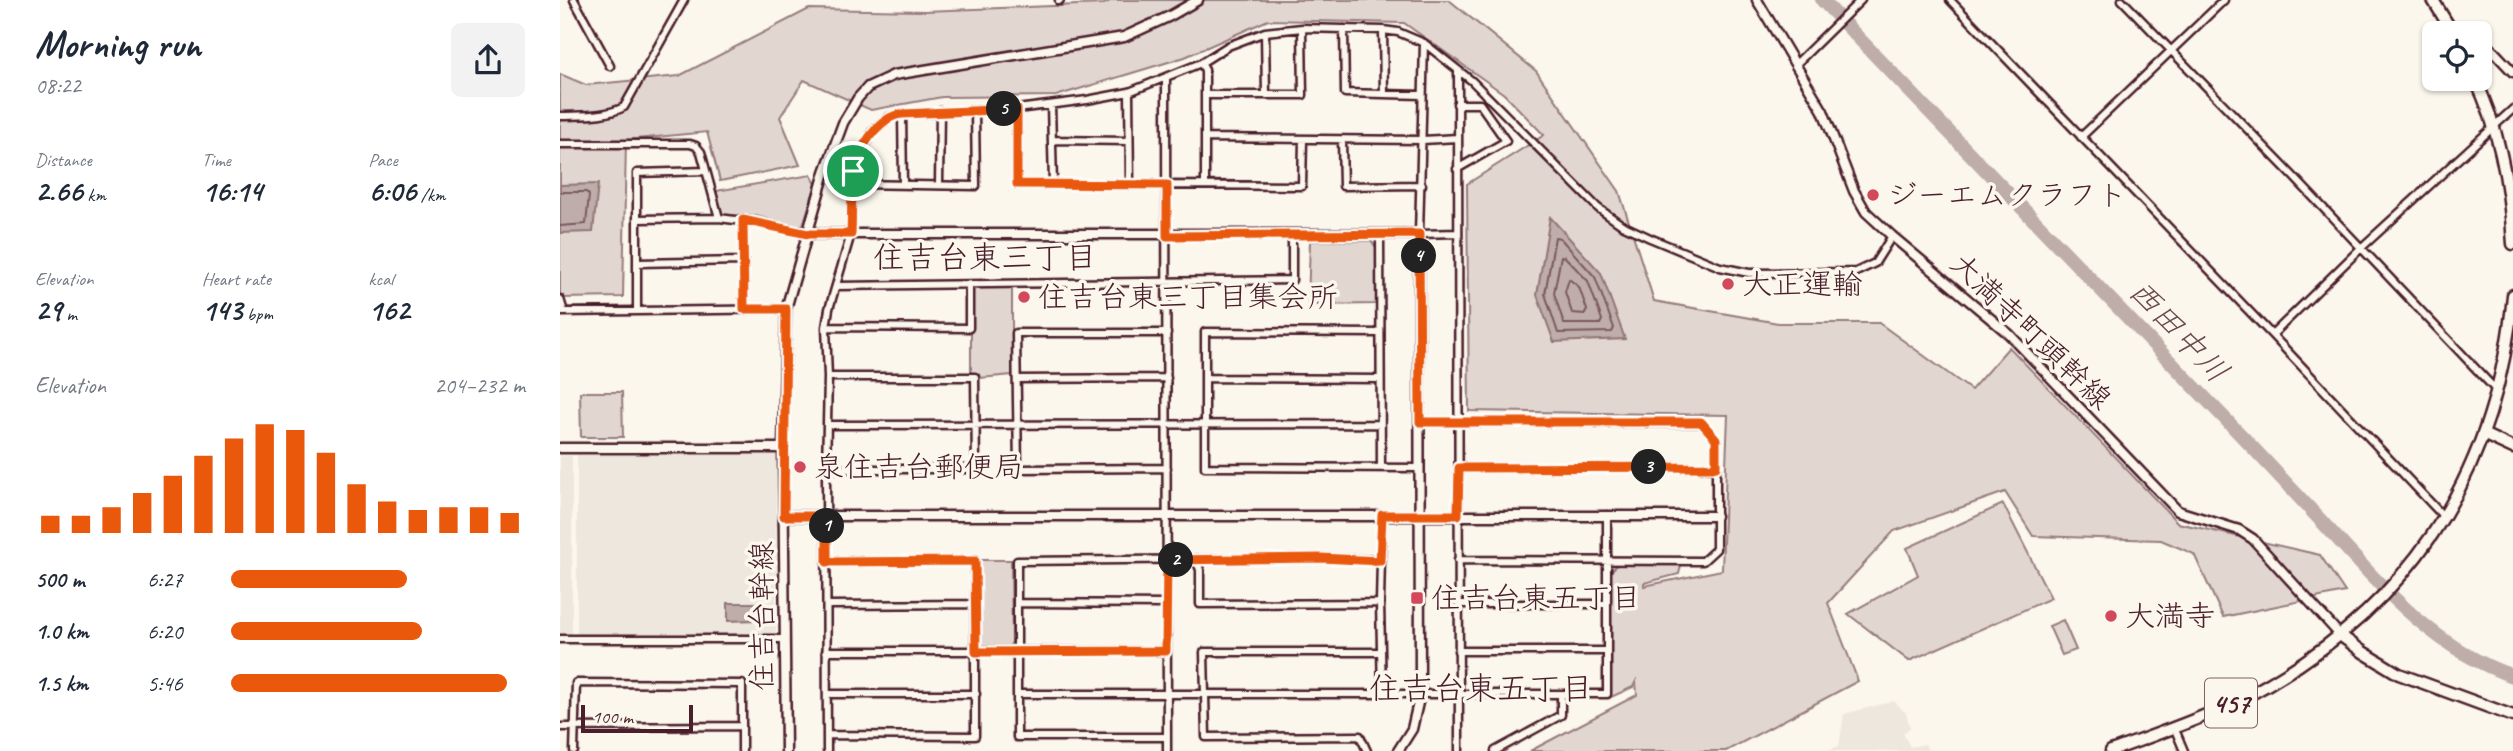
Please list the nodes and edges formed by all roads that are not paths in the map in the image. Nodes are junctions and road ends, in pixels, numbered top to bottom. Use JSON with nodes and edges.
{"nodes":[{"id":1,"x":574,"y":0,"type":"edge"},
{"id":2,"x":684,"y":0,"type":"edge"},
{"id":3,"x":1198,"y":0,"type":"edge"},
{"id":4,"x":1757,"y":0,"type":"edge"},
{"id":5,"x":1950,"y":0,"type":"edge"},
{"id":6,"x":2122,"y":0,"type":"edge"},
{"id":7,"x":2224,"y":0,"type":"edge"},
{"id":8,"x":2433,"y":0,"type":"edge"},
{"id":9,"x":1858,"y":3,"type":"edge"},
{"id":10,"x":2446,"y":21,"type":"edge"},
{"id":11,"x":1302,"y":28,"type":"junction"},
{"id":12,"x":1343,"y":29,"type":"junction"},
{"id":13,"x":1383,"y":30,"type":"junction"},
{"id":14,"x":1265,"y":32,"type":"junction"},
{"id":15,"x":1424,"y":43,"type":"junction"},
{"id":16,"x":2492,"y":50,"type":"edge"},
{"id":17,"x":2171,"y":51,"type":"junction"},
{"id":18,"x":1201,"y":63,"type":"junction"},
{"id":19,"x":1796,"y":64,"type":"junction"},
{"id":20,"x":610,"y":66,"type":"dead end"},
{"id":21,"x":1458,"y":71,"type":"junction"},
{"id":22,"x":2513,"y":72,"type":"edge"},
{"id":23,"x":1166,"y":79,"type":"junction"},
{"id":24,"x":2479,"y":91,"type":"edge"},
{"id":25,"x":1129,"y":92,"type":"junction"},
{"id":26,"x":1384,"y":94,"type":"junction"},
{"id":27,"x":1206,"y":95,"type":"junction"},
{"id":28,"x":1266,"y":95,"type":"junction"},
{"id":29,"x":1422,"y":95,"type":"junction"},
{"id":30,"x":1457,"y":104,"type":"junction"},
{"id":31,"x":1051,"y":105,"type":"junction"},
{"id":32,"x":2513,"y":108,"type":"edge"},
{"id":33,"x":1017,"y":109,"type":"junction"},
{"id":34,"x":940,"y":111,"type":"junction"},
{"id":35,"x":975,"y":111,"type":"junction"},
{"id":36,"x":902,"y":114,"type":"junction"},
{"id":37,"x":560,"y":116,"type":"edge"},
{"id":38,"x":2493,"y":128,"type":"junction"},
{"id":39,"x":2081,"y":137,"type":"junction"},
{"id":40,"x":1205,"y":138,"type":"junction"},
{"id":41,"x":1457,"y":138,"type":"junction"},
{"id":42,"x":1303,"y":140,"type":"junction"},
{"id":43,"x":1342,"y":140,"type":"junction"},
{"id":44,"x":1423,"y":140,"type":"junction"},
{"id":45,"x":1052,"y":141,"type":"junction"},
{"id":46,"x":1129,"y":141,"type":"junction"},
{"id":47,"x":560,"y":144,"type":"edge"},
{"id":48,"x":1457,"y":169,"type":"junction"},
{"id":49,"x":706,"y":171,"type":"junction"},
{"id":50,"x":853,"y":184,"type":"junction"},
{"id":51,"x":903,"y":184,"type":"junction"},
{"id":52,"x":939,"y":184,"type":"junction"},
{"id":53,"x":1053,"y":184,"type":"junction"},
{"id":54,"x":1129,"y":185,"type":"junction"},
{"id":55,"x":1167,"y":185,"type":"junction"},
{"id":56,"x":1205,"y":185,"type":"junction"},
{"id":57,"x":1422,"y":186,"type":"junction"},
{"id":58,"x":719,"y":218,"type":"junction"},
{"id":59,"x":637,"y":219,"type":"junction"},
{"id":60,"x":743,"y":220,"type":"junction"},
{"id":61,"x":1458,"y":233,"type":"junction"},
{"id":62,"x":808,"y":234,"type":"junction"},
{"id":63,"x":851,"y":234,"type":"junction"},
{"id":64,"x":1380,"y":234,"type":"junction"},
{"id":65,"x":1419,"y":234,"type":"junction"},
{"id":66,"x":1292,"y":235,"type":"junction"},
{"id":67,"x":1167,"y":236,"type":"junction"},
{"id":68,"x":1892,"y":236,"type":"junction"},
{"id":69,"x":2513,"y":244,"type":"edge"},
{"id":70,"x":2361,"y":248,"type":"junction"},
{"id":71,"x":743,"y":261,"type":"junction"},
{"id":72,"x":637,"y":263,"type":"junction"},
{"id":73,"x":1167,"y":283,"type":"junction"},
{"id":74,"x":969,"y":285,"type":"junction"},
{"id":75,"x":836,"y":286,"type":"junction"},
{"id":76,"x":2513,"y":295,"type":"edge"},
{"id":77,"x":560,"y":299,"type":"edge"},
{"id":78,"x":744,"y":309,"type":"junction"},
{"id":79,"x":786,"y":309,"type":"junction"},
{"id":80,"x":637,"y":310,"type":"junction"},
{"id":81,"x":562,"y":312,"type":"edge"},
{"id":82,"x":826,"y":327,"type":"junction"},
{"id":83,"x":1167,"y":333,"type":"junction"},
{"id":84,"x":1380,"y":333,"type":"junction"},
{"id":85,"x":2272,"y":335,"type":"junction"},
{"id":86,"x":828,"y":377,"type":"junction"},
{"id":87,"x":1167,"y":378,"type":"junction"},
{"id":88,"x":1205,"y":378,"type":"junction"},
{"id":89,"x":1017,"y":379,"type":"junction"},
{"id":90,"x":1381,"y":379,"type":"junction"},
{"id":91,"x":2497,"y":391,"type":"junction"},
{"id":92,"x":1168,"y":422,"type":"junction"},
{"id":93,"x":1420,"y":422,"type":"junction"},
{"id":94,"x":1205,"y":423,"type":"junction"},
{"id":95,"x":1458,"y":423,"type":"junction"},
{"id":96,"x":977,"y":424,"type":"junction"},
{"id":97,"x":1017,"y":424,"type":"junction"},
{"id":98,"x":1381,"y":424,"type":"junction"},
{"id":99,"x":827,"y":425,"type":"junction"},
{"id":100,"x":2485,"y":435,"type":"junction"},
{"id":101,"x":2513,"y":447,"type":"edge"},
{"id":102,"x":560,"y":448,"type":"edge"},
{"id":103,"x":783,"y":448,"type":"junction"},
{"id":104,"x":1716,"y":467,"type":"junction"},
{"id":105,"x":1167,"y":468,"type":"junction"},
{"id":106,"x":1381,"y":468,"type":"junction"},
{"id":107,"x":1420,"y":468,"type":"junction"},
{"id":108,"x":1459,"y":468,"type":"junction"},
{"id":109,"x":826,"y":469,"type":"junction"},
{"id":110,"x":1167,"y":515,"type":"junction"},
{"id":111,"x":1382,"y":515,"type":"junction"},
{"id":112,"x":1458,"y":515,"type":"junction"},
{"id":113,"x":1608,"y":515,"type":"junction"},
{"id":114,"x":784,"y":516,"type":"junction"},
{"id":115,"x":827,"y":516,"type":"junction"},
{"id":116,"x":1420,"y":516,"type":"junction"},
{"id":117,"x":1716,"y":516,"type":"junction"},
{"id":118,"x":2444,"y":517,"type":"junction"},
{"id":119,"x":1196,"y":559,"type":"junction"},
{"id":120,"x":1167,"y":560,"type":"junction"},
{"id":121,"x":1458,"y":560,"type":"junction"},
{"id":122,"x":1380,"y":561,"type":"junction"},
{"id":123,"x":1608,"y":561,"type":"junction"},
{"id":124,"x":827,"y":562,"type":"junction"},
{"id":125,"x":1017,"y":603,"type":"junction"},
{"id":126,"x":1380,"y":603,"type":"junction"},
{"id":127,"x":975,"y":604,"type":"junction"},
{"id":128,"x":1167,"y":604,"type":"junction"},
{"id":129,"x":1459,"y":604,"type":"junction"},
{"id":130,"x":1606,"y":604,"type":"junction"},
{"id":131,"x":827,"y":605,"type":"junction"},
{"id":132,"x":2340,"y":635,"type":"junction"},
{"id":133,"x":560,"y":639,"type":"edge"},
{"id":134,"x":784,"y":639,"type":"junction"},
{"id":135,"x":1017,"y":650,"type":"junction"},
{"id":136,"x":826,"y":651,"type":"junction"},
{"id":137,"x":1166,"y":651,"type":"junction"},
{"id":138,"x":1458,"y":651,"type":"junction"},
{"id":139,"x":1606,"y":651,"type":"junction"},
{"id":140,"x":976,"y":652,"type":"junction"},
{"id":141,"x":1381,"y":652,"type":"junction"},
{"id":142,"x":827,"y":694,"type":"junction"},
{"id":143,"x":976,"y":694,"type":"junction"},
{"id":144,"x":1018,"y":694,"type":"junction"},
{"id":145,"x":1204,"y":694,"type":"junction"},
{"id":146,"x":1382,"y":694,"type":"junction"},
{"id":147,"x":1420,"y":694,"type":"junction"},
{"id":148,"x":1167,"y":695,"type":"junction"},
{"id":149,"x":1457,"y":695,"type":"junction"},
{"id":150,"x":1562,"y":695,"type":"junction"},
{"id":151,"x":2513,"y":716,"type":"edge"},
{"id":152,"x":574,"y":726,"type":"junction"},
{"id":153,"x":742,"y":726,"type":"junction"},
{"id":154,"x":560,"y":727,"type":"edge"},
{"id":155,"x":2174,"y":727,"type":"junction"},
{"id":156,"x":827,"y":735,"type":"junction"},
{"id":157,"x":1167,"y":737,"type":"junction"},
{"id":158,"x":575,"y":751,"type":"edge"},
{"id":159,"x":742,"y":751,"type":"edge"},
{"id":160,"x":786,"y":751,"type":"edge"},
{"id":161,"x":827,"y":751,"type":"edge"},
{"id":162,"x":1167,"y":751,"type":"edge"},
{"id":163,"x":1367,"y":751,"type":"edge"},
{"id":164,"x":1398,"y":751,"type":"edge"},
{"id":165,"x":1459,"y":751,"type":"edge"},
{"id":166,"x":1495,"y":751,"type":"edge"},
{"id":167,"x":2111,"y":751,"type":"edge"},
{"id":168,"x":2184,"y":751,"type":"edge"}],
"edges":[{"from":1,"to":20,"type":"street"},
{"from":2,"to":37,"type":"street"},
{"from":3,"to":62,"type":"street","name":"住吉台幹線"},
{"from":4,"to":19,"type":"street","name":"大満寺町頭幹線"},
{"from":5,"to":39,"type":"street"},
{"from":6,"to":17,"type":"street"},
{"from":7,"to":17,"type":"street"},
{"from":8,"to":10,"type":"highway"},
{"from":9,"to":19,"type":"street"},
{"from":11,"to":12,"type":"street"},
{"from":11,"to":14,"type":"street"},
{"from":11,"to":28,"type":"street"},
{"from":12,"to":13,"type":"street"},
{"from":12,"to":26,"type":"street"},
{"from":13,"to":15,"type":"street"},
{"from":13,"to":26,"type":"street"},
{"from":14,"to":18,"type":"street"},
{"from":14,"to":28,"type":"street"},
{"from":15,"to":21,"type":"street"},
{"from":15,"to":29,"type":"street"},
{"from":16,"to":22,"type":"street"},
{"from":17,"to":39,"type":"street"},
{"from":17,"to":70,"type":"street"},
{"from":18,"to":23,"type":"street"},
{"from":18,"to":27,"type":"street"},
{"from":19,"to":68,"type":"street","name":"大満寺町頭幹線"},
{"from":21,"to":30,"type":"street"},
{"from":21,"to":68,"type":"street"},
{"from":23,"to":25,"type":"street"},
{"from":23,"to":55,"type":"street"},
{"from":24,"to":38,"type":"highway"},
{"from":25,"to":31,"type":"street"},
{"from":25,"to":46,"type":"street"},
{"from":26,"to":29,"type":"street"},
{"from":27,"to":28,"type":"street"},
{"from":27,"to":40,"type":"street"},
{"from":29,"to":44,"type":"street"},
{"from":30,"to":41,"type":"street"},
{"from":30,"to":48,"type":"street"},
{"from":31,"to":33,"type":"street"},
{"from":31,"to":45,"type":"street"},
{"from":32,"to":38,"type":"street"},
{"from":33,"to":35,"type":"street"},
{"from":33,"to":53,"type":"street"},
{"from":34,"to":35,"type":"street"},
{"from":34,"to":36,"type":"street"},
{"from":34,"to":52,"type":"street"},
{"from":35,"to":52,"type":"street"},
{"from":36,"to":50,"type":"street"},
{"from":36,"to":51,"type":"street"},
{"from":38,"to":69,"type":"highway"},
{"from":38,"to":70,"type":"street"},
{"from":39,"to":85,"type":"street"},
{"from":40,"to":42,"type":"street"},
{"from":40,"to":56,"type":"street"},
{"from":41,"to":44,"type":"street"},
{"from":41,"to":48,"type":"street"},
{"from":42,"to":43,"type":"street"},
{"from":42,"to":56,"type":"street"},
{"from":43,"to":44,"type":"street"},
{"from":43,"to":57,"type":"street"},
{"from":44,"to":57,"type":"street"},
{"from":45,"to":46,"type":"street"},
{"from":45,"to":53,"type":"street"},
{"from":46,"to":54,"type":"street"},
{"from":47,"to":49,"type":"street"},
{"from":48,"to":61,"type":"street"},
{"from":49,"to":58,"type":"street"},
{"from":49,"to":59,"type":"street"},
{"from":50,"to":51,"type":"street"},
{"from":50,"to":63,"type":"street"},
{"from":51,"to":52,"type":"street"},
{"from":53,"to":54,"type":"street"},
{"from":54,"to":55,"type":"street"},
{"from":55,"to":56,"type":"street"},
{"from":55,"to":67,"type":"street"},
{"from":57,"to":65,"type":"street"},
{"from":58,"to":59,"type":"street"},
{"from":58,"to":60,"type":"street"},
{"from":59,"to":72,"type":"street"},
{"from":60,"to":62,"type":"street"},
{"from":60,"to":71,"type":"street"},
{"from":61,"to":65,"type":"street"},
{"from":61,"to":95,"type":"street"},
{"from":62,"to":63,"type":"street"},
{"from":62,"to":79,"type":"street","name":"住吉台幹線"},
{"from":63,"to":67,"type":"street"},
{"from":63,"to":75,"type":"street"},
{"from":64,"to":65,"type":"street"},
{"from":64,"to":66,"type":"street"},
{"from":64,"to":84,"type":"street"},
{"from":65,"to":93,"type":"street"},
{"from":66,"to":67,"type":"street"},
{"from":66,"to":73,"type":"street"},
{"from":67,"to":73,"type":"street"},
{"from":68,"to":132,"type":"street","name":"大満寺町頭幹線"},
{"from":70,"to":85,"type":"street"},
{"from":70,"to":91,"type":"street"},
{"from":71,"to":72,"type":"street"},
{"from":71,"to":78,"type":"street"},
{"from":72,"to":80,"type":"street"},
{"from":73,"to":74,"type":"street"},
{"from":73,"to":83,"type":"street"},
{"from":74,"to":75,"type":"street"},
{"from":74,"to":82,"type":"street"},
{"from":75,"to":82,"type":"street"},
{"from":76,"to":91,"type":"highway","number":"457"},
{"from":77,"to":81,"type":"street"},
{"from":78,"to":79,"type":"street"},
{"from":78,"to":80,"type":"street"},
{"from":79,"to":103,"type":"street","name":"住吉台幹線"},
{"from":80,"to":81,"type":"street"},
{"from":82,"to":86,"type":"street"},
{"from":83,"to":87,"type":"street"},
{"from":83,"to":89,"type":"street"},
{"from":84,"to":88,"type":"street"},
{"from":84,"to":90,"type":"street"},
{"from":85,"to":118,"type":"street"},
{"from":86,"to":96,"type":"street"},
{"from":86,"to":99,"type":"street"},
{"from":87,"to":89,"type":"street"},
{"from":87,"to":92,"type":"street"},
{"from":88,"to":90,"type":"street"},
{"from":88,"to":94,"type":"street"},
{"from":89,"to":97,"type":"street"},
{"from":90,"to":98,"type":"street"},
{"from":91,"to":100,"type":"highway","number":"457"},
{"from":92,"to":94,"type":"street"},
{"from":92,"to":97,"type":"street"},
{"from":92,"to":105,"type":"street"},
{"from":93,"to":95,"type":"street"},
{"from":93,"to":107,"type":"street"},
{"from":94,"to":98,"type":"street"},
{"from":94,"to":106,"type":"street"},
{"from":95,"to":104,"type":"street"},
{"from":95,"to":108,"type":"street"},
{"from":96,"to":97,"type":"street"},
{"from":96,"to":99,"type":"street"},
{"from":96,"to":109,"type":"street"},
{"from":97,"to":105,"type":"street"},
{"from":98,"to":106,"type":"street"},
{"from":99,"to":109,"type":"street"},
{"from":100,"to":101,"type":"highway"},
{"from":100,"to":118,"type":"highway","number":"457"},
{"from":102,"to":103,"type":"street"},
{"from":103,"to":114,"type":"street","name":"住吉台幹線"},
{"from":104,"to":108,"type":"street"},
{"from":104,"to":117,"type":"street"},
{"from":105,"to":110,"type":"street"},
{"from":106,"to":107,"type":"street"},
{"from":107,"to":116,"type":"street"},
{"from":108,"to":112,"type":"street"},
{"from":109,"to":115,"type":"street"},
{"from":110,"to":111,"type":"street"},
{"from":110,"to":115,"type":"street"},
{"from":110,"to":120,"type":"street"},
{"from":111,"to":116,"type":"street"},
{"from":111,"to":122,"type":"street"},
{"from":112,"to":113,"type":"street"},
{"from":112,"to":116,"type":"street"},
{"from":112,"to":121,"type":"street"},
{"from":113,"to":117,"type":"street"},
{"from":113,"to":123,"type":"street"},
{"from":114,"to":115,"type":"street"},
{"from":114,"to":134,"type":"street","name":"住吉台幹線"},
{"from":115,"to":124,"type":"street"},
{"from":116,"to":147,"type":"street"},
{"from":117,"to":123,"type":"street"},
{"from":118,"to":132,"type":"highway","number":"457"},
{"from":119,"to":120,"type":"street"},
{"from":119,"to":122,"type":"street"},
{"from":119,"to":126,"type":"street"},
{"from":120,"to":125,"type":"street"},
{"from":120,"to":128,"type":"street"},
{"from":121,"to":123,"type":"street"},
{"from":121,"to":129,"type":"street"},
{"from":122,"to":126,"type":"street"},
{"from":123,"to":130,"type":"street"},
{"from":124,"to":127,"type":"street"},
{"from":124,"to":131,"type":"street"},
{"from":125,"to":128,"type":"street"},
{"from":125,"to":135,"type":"street"},
{"from":126,"to":141,"type":"street"},
{"from":127,"to":131,"type":"street"},
{"from":127,"to":140,"type":"street"},
{"from":128,"to":137,"type":"street"},
{"from":129,"to":130,"type":"street"},
{"from":129,"to":138,"type":"street"},
{"from":130,"to":139,"type":"street"},
{"from":131,"to":136,"type":"street"},
{"from":132,"to":151,"type":"highway"},
{"from":132,"to":155,"type":"highway","number":"457"},
{"from":133,"to":134,"type":"street"},
{"from":134,"to":160,"type":"street","name":"住吉台幹線"},
{"from":135,"to":137,"type":"street"},
{"from":135,"to":140,"type":"street"},
{"from":135,"to":144,"type":"street"},
{"from":136,"to":140,"type":"street"},
{"from":136,"to":142,"type":"street"},
{"from":137,"to":148,"type":"street"},
{"from":138,"to":139,"type":"street"},
{"from":138,"to":149,"type":"street"},
{"from":139,"to":150,"type":"street"},
{"from":140,"to":143,"type":"street"},
{"from":141,"to":145,"type":"street"},
{"from":141,"to":146,"type":"street"},
{"from":142,"to":143,"type":"street"},
{"from":142,"to":156,"type":"street"},
{"from":143,"to":156,"type":"street"},
{"from":144,"to":148,"type":"street"},
{"from":144,"to":157,"type":"street"},
{"from":145,"to":146,"type":"street"},
{"from":145,"to":148,"type":"street"},
{"from":145,"to":163,"type":"street"},
{"from":146,"to":147,"type":"street"},
{"from":147,"to":149,"type":"street"},
{"from":147,"to":164,"type":"street"},
{"from":148,"to":157,"type":"street"},
{"from":149,"to":150,"type":"street"},
{"from":149,"to":165,"type":"street"},
{"from":150,"to":166,"type":"street"},
{"from":152,"to":153,"type":"street"},
{"from":152,"to":153,"type":"street"},
{"from":152,"to":154,"type":"street"},
{"from":152,"to":158,"type":"street"},
{"from":153,"to":159,"type":"street"},
{"from":155,"to":167,"type":"highway","number":"457"},
{"from":155,"to":168,"type":"street"},
{"from":156,"to":161,"type":"street"},
{"from":157,"to":162,"type":"street"}]}
